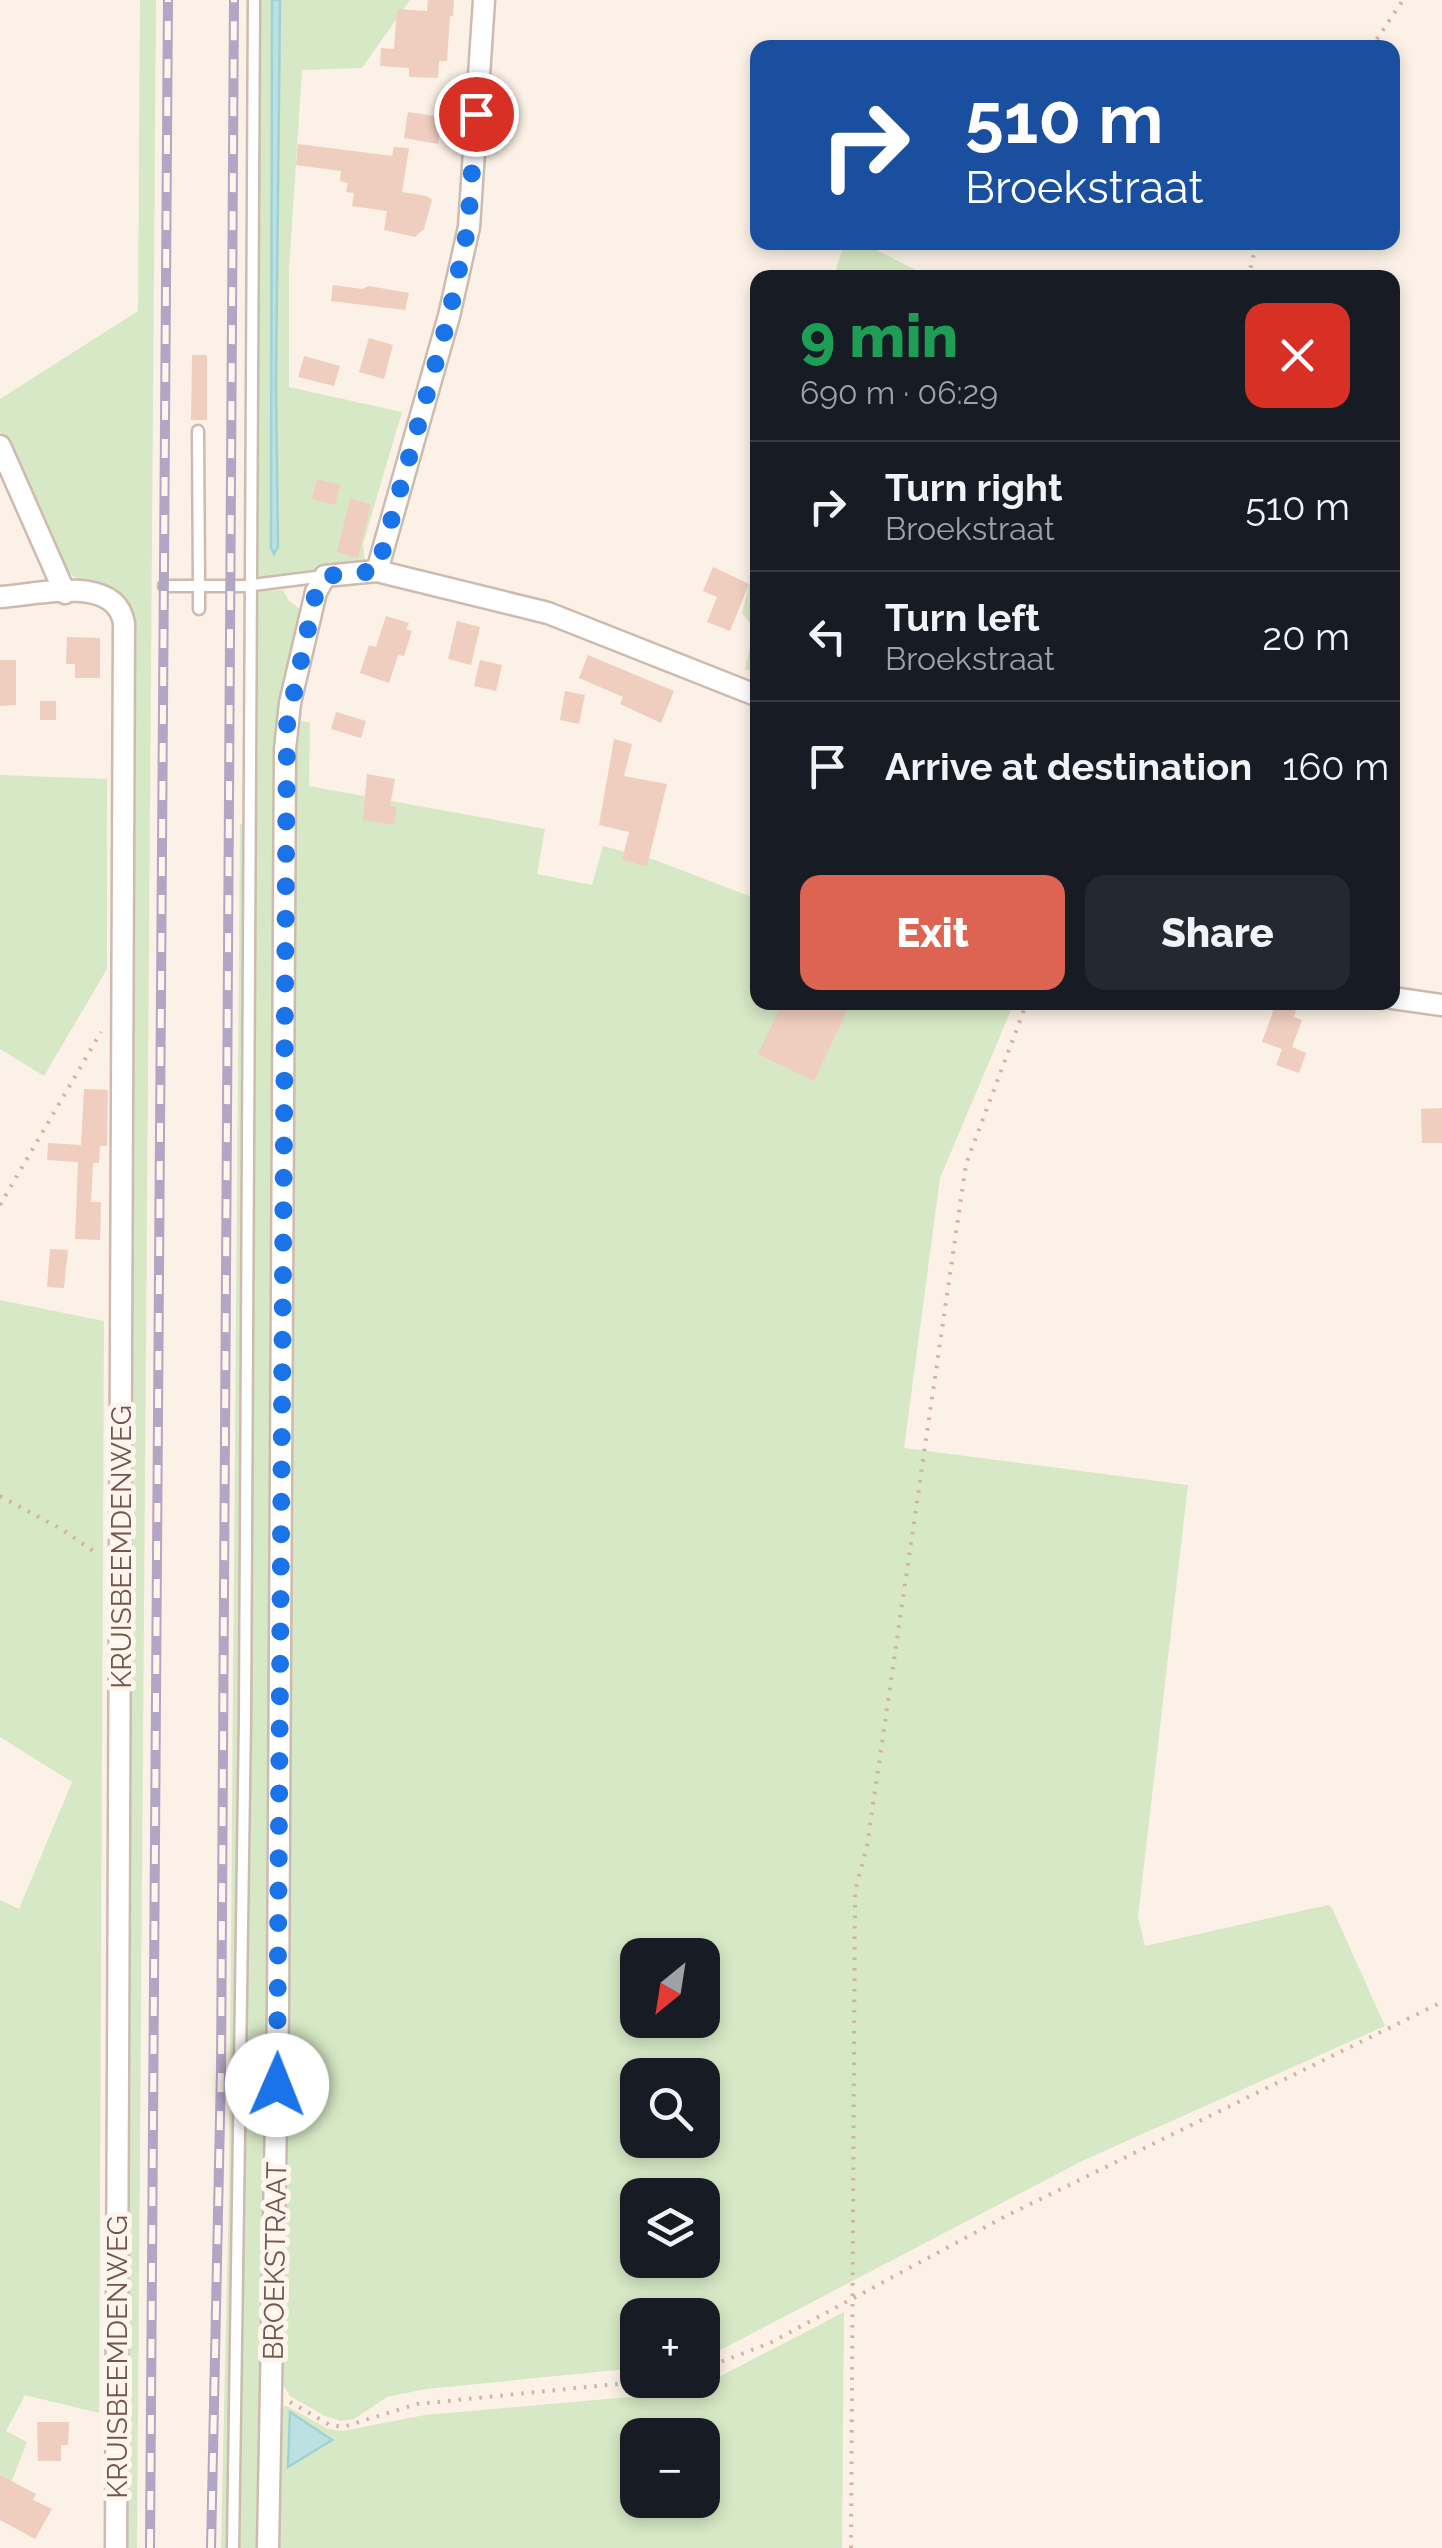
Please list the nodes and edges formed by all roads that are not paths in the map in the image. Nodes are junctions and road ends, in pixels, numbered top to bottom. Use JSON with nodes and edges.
{"nodes":[{"id":1,"x":254,"y":0,"type":"edge"},
{"id":2,"x":484,"y":0,"type":"edge"},
{"id":3,"x":198,"y":430,"type":"dead end"},
{"id":4,"x":0,"y":446,"type":"edge"},
{"id":5,"x":377,"y":571,"type":"junction"},
{"id":6,"x":325,"y":576,"type":"junction"},
{"id":7,"x":254,"y":585,"type":"junction"},
{"id":8,"x":164,"y":586,"type":"dead end"},
{"id":9,"x":199,"y":586,"type":"junction"},
{"id":10,"x":65,"y":592,"type":"junction"},
{"id":11,"x":0,"y":597,"type":"edge"},
{"id":12,"x":199,"y":609,"type":"dead end"},
{"id":13,"x":750,"y":693,"type":"edge"},
{"id":14,"x":1400,"y":999,"type":"edge"},
{"id":15,"x":1442,"y":1005,"type":"edge"},
{"id":16,"x":116,"y":2548,"type":"edge"},
{"id":17,"x":233,"y":2548,"type":"edge"},
{"id":18,"x":268,"y":2548,"type":"edge"}],
"edges":[{"from":1,"to":7,"type":"lane"},
{"from":2,"to":5,"type":"street"},
{"from":3,"to":9,"type":"lane"},
{"from":4,"to":10,"type":"street"},
{"from":5,"to":6,"type":"street"},
{"from":5,"to":13,"type":"street"},
{"from":6,"to":7,"type":"lane"},
{"from":6,"to":18,"type":"street","name":"BROEKSTRAAT"},
{"from":7,"to":9,"type":"lane"},
{"from":7,"to":17,"type":"lane"},
{"from":8,"to":9,"type":"lane"},
{"from":9,"to":12,"type":"lane"},
{"from":10,"to":11,"type":"street"},
{"from":10,"to":16,"type":"street","name":"KRUISBEEMDENWEG"},
{"from":14,"to":15,"type":"street"}]}
